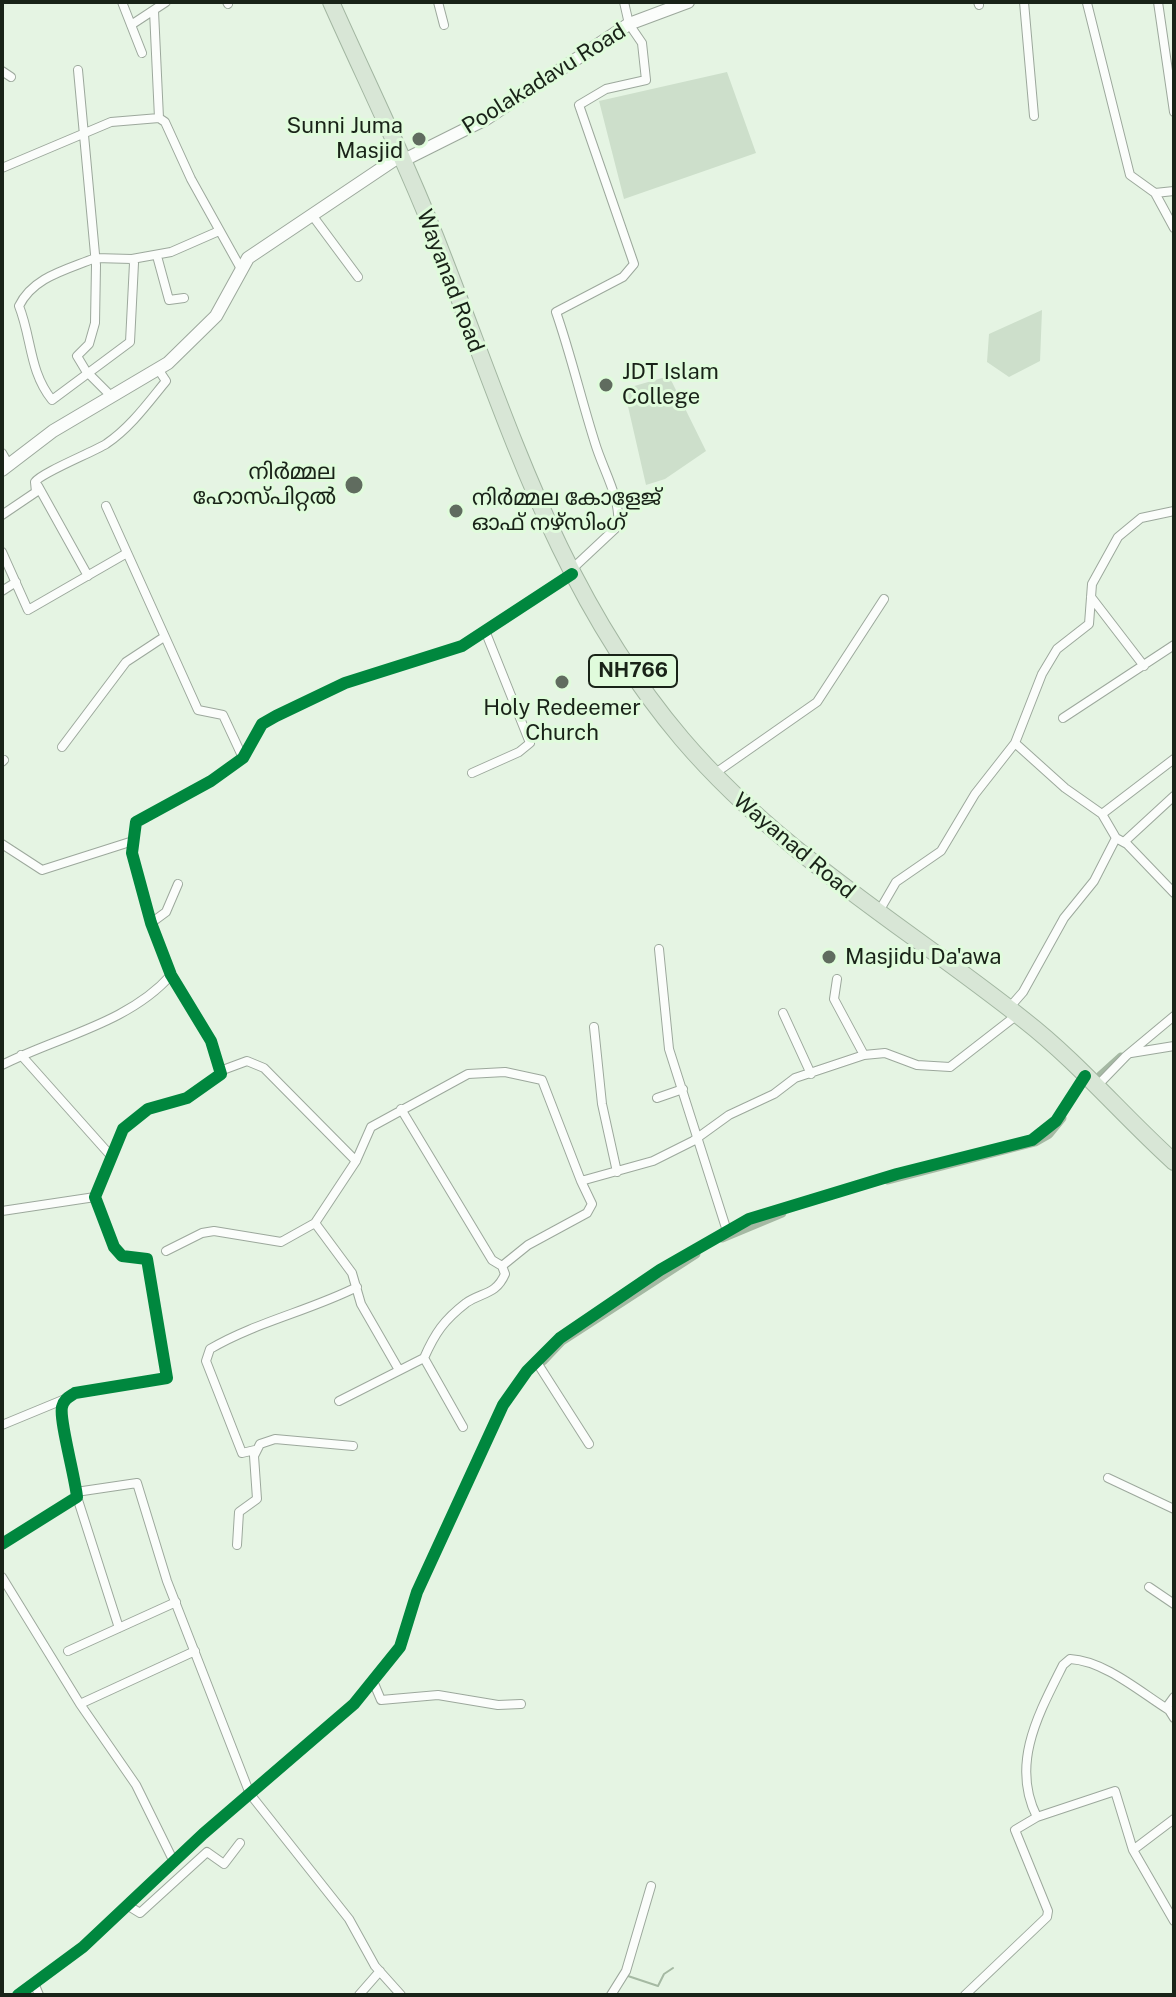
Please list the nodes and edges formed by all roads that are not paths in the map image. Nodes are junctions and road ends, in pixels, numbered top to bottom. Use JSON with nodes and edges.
{"nodes":[{"id":1,"x":122,"y":2,"type":"edge"},
{"id":2,"x":166,"y":2,"type":"edge"},
{"id":3,"x":331,"y":2,"type":"edge"},
{"id":4,"x":438,"y":2,"type":"edge"},
{"id":5,"x":624,"y":2,"type":"edge"},
{"id":6,"x":688,"y":2,"type":"edge"},
{"id":7,"x":1024,"y":2,"type":"edge"},
{"id":8,"x":1158,"y":2,"type":"edge"},
{"id":9,"x":1087,"y":3,"type":"edge"},
{"id":10,"x":154,"y":11,"type":"junction"},
{"id":11,"x":629,"y":24,"type":"junction"},
{"id":12,"x":131,"y":25,"type":"junction"},
{"id":13,"x":444,"y":25,"type":"dead end"},
{"id":14,"x":142,"y":53,"type":"dead end"},
{"id":15,"x":78,"y":70,"type":"dead end"},
{"id":16,"x":2,"y":71,"type":"edge"},
{"id":17,"x":11,"y":77,"type":"dead end"},
{"id":18,"x":1174,"y":112,"type":"edge"},
{"id":19,"x":1034,"y":116,"type":"dead end"},
{"id":20,"x":159,"y":118,"type":"junction"},
{"id":21,"x":83,"y":132,"type":"junction"},
{"id":22,"x":401,"y":158,"type":"junction"},
{"id":23,"x":2,"y":168,"type":"edge"},
{"id":24,"x":1174,"y":191,"type":"edge"},
{"id":25,"x":1155,"y":193,"type":"junction"},
{"id":26,"x":312,"y":215,"type":"junction"},
{"id":27,"x":1174,"y":228,"type":"edge"},
{"id":28,"x":219,"y":231,"type":"junction"},
{"id":29,"x":157,"y":256,"type":"junction"},
{"id":30,"x":95,"y":258,"type":"junction"},
{"id":31,"x":132,"y":259,"type":"junction"},
{"id":32,"x":240,"y":267,"type":"junction"},
{"id":33,"x":358,"y":277,"type":"dead end"},
{"id":34,"x":184,"y":298,"type":"dead end"},
{"id":35,"x":158,"y":369,"type":"junction"},
{"id":36,"x":86,"y":371,"type":"junction"},
{"id":37,"x":112,"y":397,"type":"junction"},
{"id":38,"x":2,"y":453,"type":"edge"},
{"id":39,"x":6,"y":468,"type":"edge"},
{"id":40,"x":35,"y":482,"type":"junction"},
{"id":41,"x":106,"y":506,"type":"dead end"},
{"id":42,"x":1174,"y":511,"type":"edge"},
{"id":43,"x":2,"y":515,"type":"edge"},
{"id":44,"x":2,"y":552,"type":"edge"},
{"id":45,"x":127,"y":553,"type":"junction"},
{"id":46,"x":571,"y":572,"type":"junction"},
{"id":47,"x":88,"y":576,"type":"junction"},
{"id":48,"x":16,"y":582,"type":"junction"},
{"id":49,"x":2,"y":591,"type":"edge"},
{"id":50,"x":1091,"y":596,"type":"junction"},
{"id":51,"x":884,"y":599,"type":"dead end"},
{"id":52,"x":486,"y":633,"type":"junction"},
{"id":53,"x":164,"y":637,"type":"junction"},
{"id":54,"x":1174,"y":645,"type":"edge"},
{"id":55,"x":1144,"y":666,"type":"junction"},
{"id":56,"x":1063,"y":718,"type":"dead end"},
{"id":57,"x":1015,"y":743,"type":"junction"},
{"id":58,"x":62,"y":747,"type":"dead end"},
{"id":59,"x":243,"y":758,"type":"junction"},
{"id":60,"x":1174,"y":759,"type":"edge"},
{"id":61,"x":472,"y":773,"type":"dead end"},
{"id":62,"x":714,"y":774,"type":"junction"},
{"id":63,"x":1174,"y":796,"type":"edge"},
{"id":64,"x":1102,"y":814,"type":"junction"},
{"id":65,"x":1120,"y":840,"type":"junction"},
{"id":66,"x":133,"y":841,"type":"junction"},
{"id":67,"x":2,"y":844,"type":"edge"},
{"id":68,"x":178,"y":884,"type":"dead end"},
{"id":69,"x":1174,"y":893,"type":"edge"},
{"id":70,"x":878,"y":914,"type":"junction"},
{"id":71,"x":151,"y":923,"type":"junction"},
{"id":72,"x":659,"y":949,"type":"dead end"},
{"id":73,"x":171,"y":975,"type":"junction"},
{"id":74,"x":837,"y":979,"type":"dead end"},
{"id":75,"x":1013,"y":1012,"type":"junction"},
{"id":76,"x":783,"y":1013,"type":"dead end"},
{"id":77,"x":1174,"y":1016,"type":"edge"},
{"id":78,"x":594,"y":1027,"type":"dead end"},
{"id":79,"x":1174,"y":1046,"type":"edge"},
{"id":80,"x":1130,"y":1053,"type":"junction"},
{"id":81,"x":21,"y":1055,"type":"junction"},
{"id":82,"x":864,"y":1055,"type":"junction"},
{"id":83,"x":2,"y":1065,"type":"edge"},
{"id":84,"x":220,"y":1071,"type":"junction"},
{"id":85,"x":811,"y":1074,"type":"junction"},
{"id":86,"x":1091,"y":1081,"type":"junction"},
{"id":87,"x":683,"y":1089,"type":"junction"},
{"id":88,"x":657,"y":1098,"type":"dead end"},
{"id":89,"x":690,"y":1108,"type":"junction"},
{"id":90,"x":401,"y":1109,"type":"junction"},
{"id":91,"x":680,"y":1112,"type":"dead end"},
{"id":92,"x":699,"y":1136,"type":"junction"},
{"id":93,"x":111,"y":1156,"type":"junction"},
{"id":94,"x":356,"y":1161,"type":"junction"},
{"id":95,"x":1174,"y":1162,"type":"edge"},
{"id":96,"x":617,"y":1172,"type":"junction"},
{"id":97,"x":581,"y":1181,"type":"junction"},
{"id":98,"x":95,"y":1197,"type":"junction"},
{"id":99,"x":2,"y":1211,"type":"edge"},
{"id":100,"x":315,"y":1223,"type":"junction"},
{"id":101,"x":727,"y":1231,"type":"junction"},
{"id":102,"x":166,"y":1251,"type":"dead end"},
{"id":103,"x":502,"y":1266,"type":"junction"},
{"id":104,"x":357,"y":1287,"type":"junction"},
{"id":105,"x":424,"y":1358,"type":"junction"},
{"id":106,"x":536,"y":1361,"type":"junction"},
{"id":107,"x":399,"y":1370,"type":"junction"},
{"id":108,"x":65,"y":1399,"type":"junction"},
{"id":109,"x":339,"y":1401,"type":"dead end"},
{"id":110,"x":2,"y":1425,"type":"edge"},
{"id":111,"x":463,"y":1427,"type":"dead end"},
{"id":112,"x":589,"y":1444,"type":"dead end"},
{"id":113,"x":353,"y":1446,"type":"dead end"},
{"id":114,"x":255,"y":1450,"type":"junction"},
{"id":115,"x":1108,"y":1478,"type":"dead end"},
{"id":116,"x":77,"y":1494,"type":"junction"},
{"id":117,"x":1174,"y":1509,"type":"edge"},
{"id":118,"x":2,"y":1544,"type":"edge"},
{"id":119,"x":237,"y":1545,"type":"dead end"},
{"id":120,"x":2,"y":1577,"type":"edge"},
{"id":121,"x":1149,"y":1587,"type":"dead end"},
{"id":122,"x":176,"y":1602,"type":"junction"},
{"id":123,"x":1174,"y":1604,"type":"edge"},
{"id":124,"x":119,"y":1628,"type":"junction"},
{"id":125,"x":68,"y":1651,"type":"dead end"},
{"id":126,"x":195,"y":1651,"type":"junction"},
{"id":127,"x":373,"y":1681,"type":"junction"},
{"id":128,"x":1174,"y":1697,"type":"edge"},
{"id":129,"x":80,"y":1704,"type":"junction"},
{"id":130,"x":521,"y":1704,"type":"dead end"},
{"id":131,"x":1166,"y":1708,"type":"junction"},
{"id":132,"x":1174,"y":1718,"type":"edge"},
{"id":133,"x":250,"y":1794,"type":"junction"},
{"id":134,"x":1037,"y":1817,"type":"junction"},
{"id":135,"x":1174,"y":1819,"type":"edge"},
{"id":136,"x":240,"y":1843,"type":"dead end"},
{"id":137,"x":1133,"y":1850,"type":"junction"},
{"id":138,"x":174,"y":1862,"type":"junction"},
{"id":139,"x":651,"y":1886,"type":"dead end"},
{"id":140,"x":127,"y":1905,"type":"junction"},
{"id":141,"x":1174,"y":1921,"type":"edge"},
{"id":142,"x":380,"y":1971,"type":"junction"},
{"id":143,"x":34,"y":1983,"type":"junction"},
{"id":144,"x":18,"y":1995,"type":"edge"},
{"id":145,"x":39,"y":1995,"type":"edge"},
{"id":146,"x":359,"y":1995,"type":"edge"},
{"id":147,"x":401,"y":1995,"type":"edge"},
{"id":148,"x":611,"y":1995,"type":"edge"},
{"id":149,"x":965,"y":1995,"type":"edge"}],
"edges":[{"from":1,"to":12,"type":"street"},
{"from":2,"to":10,"type":"street"},
{"from":3,"to":22,"type":"highway","name":"Wayanad Road","number":"NH766"},
{"from":4,"to":13,"type":"street"},
{"from":5,"to":11,"type":"street"},
{"from":6,"to":11,"type":"street","name":"Poolakadavu Road"},
{"from":7,"to":19,"type":"street"},
{"from":8,"to":18,"type":"street"},
{"from":9,"to":25,"type":"street"},
{"from":10,"to":12,"type":"street"},
{"from":10,"to":20,"type":"street"},
{"from":11,"to":22,"type":"street","name":"Poolakadavu Road"},
{"from":11,"to":46,"type":"street"},
{"from":12,"to":14,"type":"street"},
{"from":15,"to":21,"type":"street"},
{"from":16,"to":17,"type":"street"},
{"from":20,"to":21,"type":"street"},
{"from":20,"to":28,"type":"street"},
{"from":21,"to":23,"type":"street"},
{"from":21,"to":30,"type":"street"},
{"from":22,"to":26,"type":"street","name":"Poolakadavu Road"},
{"from":22,"to":46,"type":"highway","name":"Wayanad Road","number":"NH766"},
{"from":24,"to":25,"type":"street"},
{"from":25,"to":27,"type":"street"},
{"from":26,"to":32,"type":"street","name":"Poolakadavu Road"},
{"from":26,"to":33,"type":"street"},
{"from":28,"to":29,"type":"street"},
{"from":28,"to":32,"type":"street"},
{"from":29,"to":31,"type":"street"},
{"from":29,"to":34,"type":"street"},
{"from":30,"to":31,"type":"street"},
{"from":30,"to":36,"type":"street"},
{"from":30,"to":36,"type":"street"},
{"from":31,"to":36,"type":"street"},
{"from":32,"to":35,"type":"street"},
{"from":35,"to":37,"type":"street"},
{"from":35,"to":40,"type":"street"},
{"from":36,"to":37,"type":"street"},
{"from":37,"to":39,"type":"street"},
{"from":38,"to":39,"type":"street"},
{"from":40,"to":43,"type":"street"},
{"from":40,"to":47,"type":"street"},
{"from":41,"to":45,"type":"street"},
{"from":42,"to":50,"type":"street"},
{"from":44,"to":48,"type":"street"},
{"from":45,"to":47,"type":"street"},
{"from":45,"to":53,"type":"street"},
{"from":46,"to":52,"type":"street"},
{"from":46,"to":62,"type":"highway","name":"Wayanad Road","number":"NH766"},
{"from":47,"to":48,"type":"street"},
{"from":48,"to":49,"type":"street"},
{"from":50,"to":55,"type":"street"},
{"from":50,"to":57,"type":"street"},
{"from":51,"to":62,"type":"street"},
{"from":52,"to":59,"type":"street"},
{"from":52,"to":61,"type":"street"},
{"from":53,"to":58,"type":"street"},
{"from":53,"to":59,"type":"street"},
{"from":54,"to":55,"type":"street"},
{"from":55,"to":56,"type":"street"},
{"from":57,"to":64,"type":"street"},
{"from":57,"to":70,"type":"street"},
{"from":59,"to":66,"type":"street"},
{"from":60,"to":64,"type":"street"},
{"from":62,"to":70,"type":"highway","name":"Wayanad Road","number":"NH766"},
{"from":63,"to":65,"type":"street"},
{"from":64,"to":65,"type":"street"},
{"from":65,"to":69,"type":"street"},
{"from":65,"to":75,"type":"street"},
{"from":66,"to":67,"type":"street"},
{"from":66,"to":71,"type":"street"},
{"from":68,"to":71,"type":"street"},
{"from":70,"to":75,"type":"highway","name":"Wayanad Road","number":"NH766"},
{"from":71,"to":73,"type":"street"},
{"from":72,"to":87,"type":"street"},
{"from":73,"to":81,"type":"street"},
{"from":73,"to":84,"type":"street"},
{"from":74,"to":82,"type":"street"},
{"from":75,"to":82,"type":"street"},
{"from":75,"to":86,"type":"highway","name":"Wayanad Road","number":"NH766"},
{"from":76,"to":85,"type":"street"},
{"from":77,"to":80,"type":"street"},
{"from":78,"to":96,"type":"street"},
{"from":79,"to":80,"type":"street"},
{"from":80,"to":86,"type":"street"},
{"from":81,"to":83,"type":"street"},
{"from":81,"to":93,"type":"street"},
{"from":82,"to":85,"type":"street"},
{"from":84,"to":93,"type":"street"},
{"from":84,"to":94,"type":"street"},
{"from":85,"to":92,"type":"street"},
{"from":86,"to":95,"type":"highway","name":"Wayanad Road","number":"NH766"},
{"from":86,"to":101,"type":"street"},
{"from":87,"to":88,"type":"street"},
{"from":87,"to":89,"type":"street"},
{"from":89,"to":91,"type":"street"},
{"from":89,"to":92,"type":"street"},
{"from":90,"to":94,"type":"street"},
{"from":90,"to":97,"type":"street"},
{"from":90,"to":103,"type":"street"},
{"from":92,"to":96,"type":"street"},
{"from":92,"to":101,"type":"street"},
{"from":93,"to":98,"type":"street"},
{"from":94,"to":100,"type":"street"},
{"from":96,"to":97,"type":"street"},
{"from":97,"to":103,"type":"street"},
{"from":98,"to":99,"type":"street"},
{"from":98,"to":108,"type":"street"},
{"from":100,"to":102,"type":"street"},
{"from":100,"to":104,"type":"street"},
{"from":101,"to":106,"type":"street"},
{"from":103,"to":105,"type":"street"},
{"from":104,"to":107,"type":"street"},
{"from":104,"to":114,"type":"street"},
{"from":105,"to":107,"type":"street"},
{"from":105,"to":111,"type":"street"},
{"from":106,"to":112,"type":"street"},
{"from":106,"to":127,"type":"street"},
{"from":107,"to":109,"type":"street"},
{"from":108,"to":110,"type":"street"},
{"from":108,"to":116,"type":"street"},
{"from":113,"to":114,"type":"street"},
{"from":114,"to":119,"type":"street"},
{"from":115,"to":117,"type":"street"},
{"from":116,"to":118,"type":"street"},
{"from":116,"to":122,"type":"street"},
{"from":116,"to":124,"type":"street"},
{"from":120,"to":129,"type":"street"},
{"from":121,"to":123,"type":"street"},
{"from":122,"to":124,"type":"street"},
{"from":122,"to":126,"type":"street"},
{"from":124,"to":125,"type":"street"},
{"from":126,"to":129,"type":"street"},
{"from":126,"to":133,"type":"street"},
{"from":127,"to":130,"type":"street"},
{"from":127,"to":133,"type":"street"},
{"from":128,"to":131,"type":"street"},
{"from":129,"to":138,"type":"street"},
{"from":131,"to":132,"type":"street"},
{"from":131,"to":134,"type":"street"},
{"from":133,"to":138,"type":"street"},
{"from":133,"to":142,"type":"street"},
{"from":134,"to":137,"type":"street"},
{"from":134,"to":149,"type":"street"},
{"from":135,"to":137,"type":"street"},
{"from":136,"to":140,"type":"street"},
{"from":137,"to":141,"type":"street"},
{"from":138,"to":140,"type":"street"},
{"from":139,"to":148,"type":"street"},
{"from":140,"to":143,"type":"street"},
{"from":142,"to":146,"type":"street"},
{"from":142,"to":147,"type":"street"},
{"from":143,"to":144,"type":"street"},
{"from":143,"to":145,"type":"street"}]}
